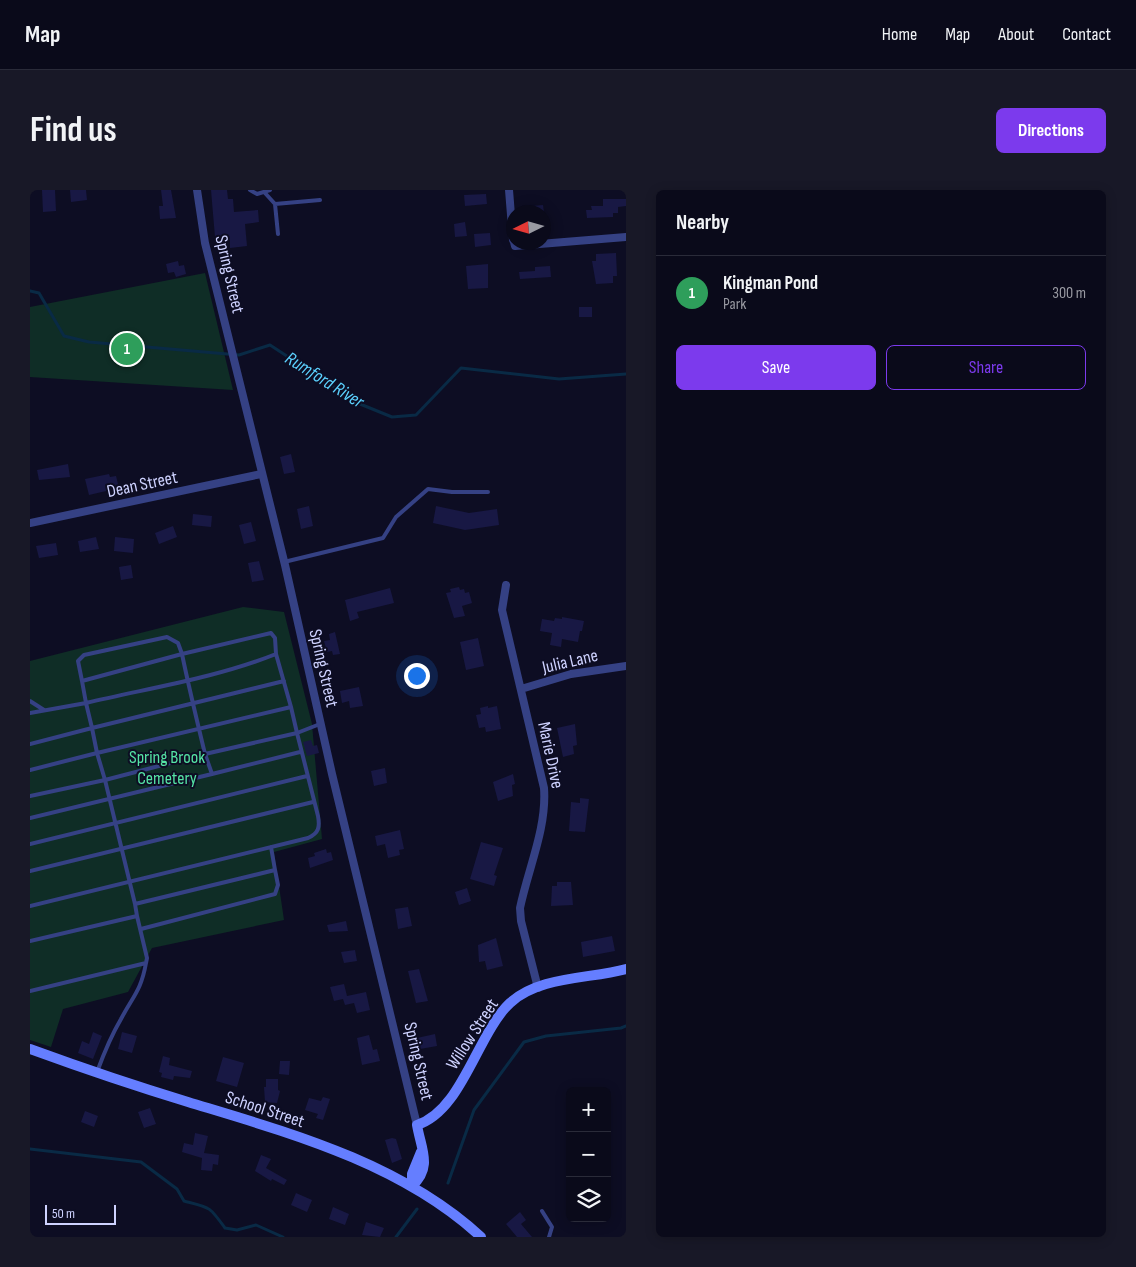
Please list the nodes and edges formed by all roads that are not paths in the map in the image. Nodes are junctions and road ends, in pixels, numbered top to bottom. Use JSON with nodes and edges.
{"nodes":[{"id":1,"x":197,"y":190,"type":"edge"},
{"id":2,"x":250,"y":190,"type":"edge"},
{"id":3,"x":270,"y":190,"type":"edge"},
{"id":4,"x":509,"y":190,"type":"edge"},
{"id":5,"x":265,"y":193,"type":"junction"},
{"id":6,"x":320,"y":200,"type":"dead end"},
{"id":7,"x":275,"y":204,"type":"junction"},
{"id":8,"x":510,"y":205,"type":"edge"},
{"id":9,"x":278,"y":234,"type":"dead end"},
{"id":10,"x":626,"y":237,"type":"edge"},
{"id":11,"x":551,"y":243,"type":"edge"},
{"id":12,"x":260,"y":474,"type":"junction"},
{"id":13,"x":488,"y":492,"type":"dead end"},
{"id":14,"x":30,"y":523,"type":"edge"},
{"id":15,"x":284,"y":562,"type":"junction"},
{"id":16,"x":506,"y":585,"type":"dead end"},
{"id":17,"x":182,"y":654,"type":"junction"},
{"id":18,"x":276,"y":654,"type":"junction"},
{"id":19,"x":626,"y":666,"type":"edge"},
{"id":20,"x":187,"y":679,"type":"junction"},
{"id":21,"x":82,"y":681,"type":"junction"},
{"id":22,"x":284,"y":681,"type":"junction"},
{"id":23,"x":521,"y":690,"type":"junction"},
{"id":24,"x":30,"y":701,"type":"edge"},
{"id":25,"x":86,"y":703,"type":"junction"},
{"id":26,"x":193,"y":704,"type":"junction"},
{"id":27,"x":291,"y":707,"type":"junction"},
{"id":28,"x":44,"y":710,"type":"junction"},
{"id":29,"x":30,"y":713,"type":"edge"},
{"id":30,"x":320,"y":724,"type":"junction"},
{"id":31,"x":92,"y":728,"type":"junction"},
{"id":32,"x":199,"y":729,"type":"junction"},
{"id":33,"x":297,"y":733,"type":"junction"},
{"id":34,"x":30,"y":744,"type":"edge"},
{"id":35,"x":300,"y":752,"type":"junction"},
{"id":36,"x":97,"y":753,"type":"junction"},
{"id":37,"x":205,"y":754,"type":"junction"},
{"id":38,"x":30,"y":770,"type":"edge"},
{"id":39,"x":212,"y":774,"type":"junction"},
{"id":40,"x":307,"y":776,"type":"junction"},
{"id":41,"x":105,"y":780,"type":"junction"},
{"id":42,"x":30,"y":796,"type":"edge"},
{"id":43,"x":109,"y":798,"type":"junction"},
{"id":44,"x":314,"y":802,"type":"junction"},
{"id":45,"x":30,"y":818,"type":"edge"},
{"id":46,"x":115,"y":824,"type":"junction"},
{"id":47,"x":30,"y":844,"type":"edge"},
{"id":48,"x":271,"y":847,"type":"junction"},
{"id":49,"x":122,"y":849,"type":"junction"},
{"id":50,"x":274,"y":870,"type":"junction"},
{"id":51,"x":30,"y":871,"type":"edge"},
{"id":52,"x":130,"y":880,"type":"junction"},
{"id":53,"x":135,"y":904,"type":"junction"},
{"id":54,"x":30,"y":906,"type":"edge"},
{"id":55,"x":137,"y":916,"type":"junction"},
{"id":56,"x":141,"y":929,"type":"junction"},
{"id":57,"x":30,"y":941,"type":"edge"},
{"id":58,"x":146,"y":963,"type":"junction"},
{"id":59,"x":626,"y":969,"type":"edge"},
{"id":60,"x":538,"y":988,"type":"junction"},
{"id":61,"x":30,"y":991,"type":"edge"},
{"id":62,"x":30,"y":1049,"type":"edge"},
{"id":63,"x":96,"y":1074,"type":"junction"},
{"id":64,"x":417,"y":1125,"type":"junction"},
{"id":65,"x":412,"y":1186,"type":"junction"},
{"id":66,"x":542,"y":1211,"type":"dead end"},
{"id":67,"x":479,"y":1235,"type":"edge"},
{"id":68,"x":549,"y":1237,"type":"edge"}],
"edges":[{"from":1,"to":12,"type":"street","name":"Spring Street"},
{"from":2,"to":5,"type":"lane"},
{"from":3,"to":5,"type":"lane"},
{"from":4,"to":8,"type":"street"},
{"from":5,"to":7,"type":"lane"},
{"from":6,"to":7,"type":"lane"},
{"from":7,"to":9,"type":"lane"},
{"from":10,"to":11,"type":"street"},
{"from":12,"to":14,"type":"street","name":"Dean Street"},
{"from":12,"to":15,"type":"street","name":"Spring Street"},
{"from":13,"to":15,"type":"lane"},
{"from":15,"to":30,"type":"street","name":"Spring Street"},
{"from":16,"to":23,"type":"street","name":"Marie Drive"},
{"from":17,"to":18,"type":"lane"},
{"from":17,"to":20,"type":"lane"},
{"from":17,"to":21,"type":"lane"},
{"from":17,"to":21,"type":"lane"},
{"from":18,"to":20,"type":"lane"},
{"from":18,"to":22,"type":"lane"},
{"from":19,"to":23,"type":"street","name":"Julia Lane"},
{"from":20,"to":25,"type":"lane"},
{"from":20,"to":26,"type":"lane"},
{"from":21,"to":25,"type":"lane"},
{"from":22,"to":26,"type":"lane"},
{"from":22,"to":27,"type":"lane"},
{"from":23,"to":60,"type":"street","name":"Marie Drive"},
{"from":24,"to":28,"type":"lane"},
{"from":25,"to":28,"type":"lane"},
{"from":25,"to":31,"type":"lane"},
{"from":26,"to":31,"type":"lane"},
{"from":26,"to":32,"type":"lane"},
{"from":27,"to":32,"type":"lane"},
{"from":27,"to":33,"type":"lane"},
{"from":28,"to":29,"type":"lane"},
{"from":30,"to":33,"type":"lane"},
{"from":30,"to":64,"type":"street","name":"Spring Street"},
{"from":31,"to":34,"type":"lane"},
{"from":31,"to":36,"type":"lane"},
{"from":32,"to":36,"type":"lane"},
{"from":32,"to":37,"type":"lane"},
{"from":33,"to":35,"type":"lane"},
{"from":33,"to":37,"type":"lane"},
{"from":35,"to":39,"type":"lane"},
{"from":35,"to":40,"type":"lane"},
{"from":36,"to":38,"type":"lane"},
{"from":36,"to":41,"type":"lane"},
{"from":37,"to":39,"type":"lane"},
{"from":37,"to":41,"type":"lane"},
{"from":39,"to":43,"type":"lane"},
{"from":40,"to":44,"type":"lane"},
{"from":40,"to":46,"type":"lane"},
{"from":41,"to":42,"type":"lane"},
{"from":41,"to":43,"type":"lane"},
{"from":43,"to":45,"type":"lane"},
{"from":43,"to":46,"type":"lane"},
{"from":44,"to":48,"type":"lane"},
{"from":44,"to":49,"type":"lane"},
{"from":46,"to":47,"type":"lane"},
{"from":46,"to":49,"type":"lane"},
{"from":48,"to":50,"type":"lane"},
{"from":48,"to":52,"type":"lane"},
{"from":49,"to":51,"type":"lane"},
{"from":49,"to":52,"type":"lane"},
{"from":50,"to":53,"type":"lane"},
{"from":50,"to":56,"type":"lane"},
{"from":52,"to":53,"type":"lane"},
{"from":52,"to":54,"type":"lane"},
{"from":53,"to":55,"type":"lane"},
{"from":55,"to":56,"type":"lane"},
{"from":55,"to":57,"type":"lane"},
{"from":56,"to":58,"type":"lane"},
{"from":58,"to":61,"type":"lane"},
{"from":58,"to":63,"type":"lane"},
{"from":59,"to":60,"type":"main road","name":"Willow Street"},
{"from":60,"to":64,"type":"main road","name":"Willow Street"},
{"from":62,"to":63,"type":"main road","name":"School Street"},
{"from":63,"to":65,"type":"main road","name":"School Street"},
{"from":64,"to":65,"type":"main road","name":"Spring Street"},
{"from":65,"to":67,"type":"main road","name":"School Street"},
{"from":66,"to":68,"type":"lane"}]}
